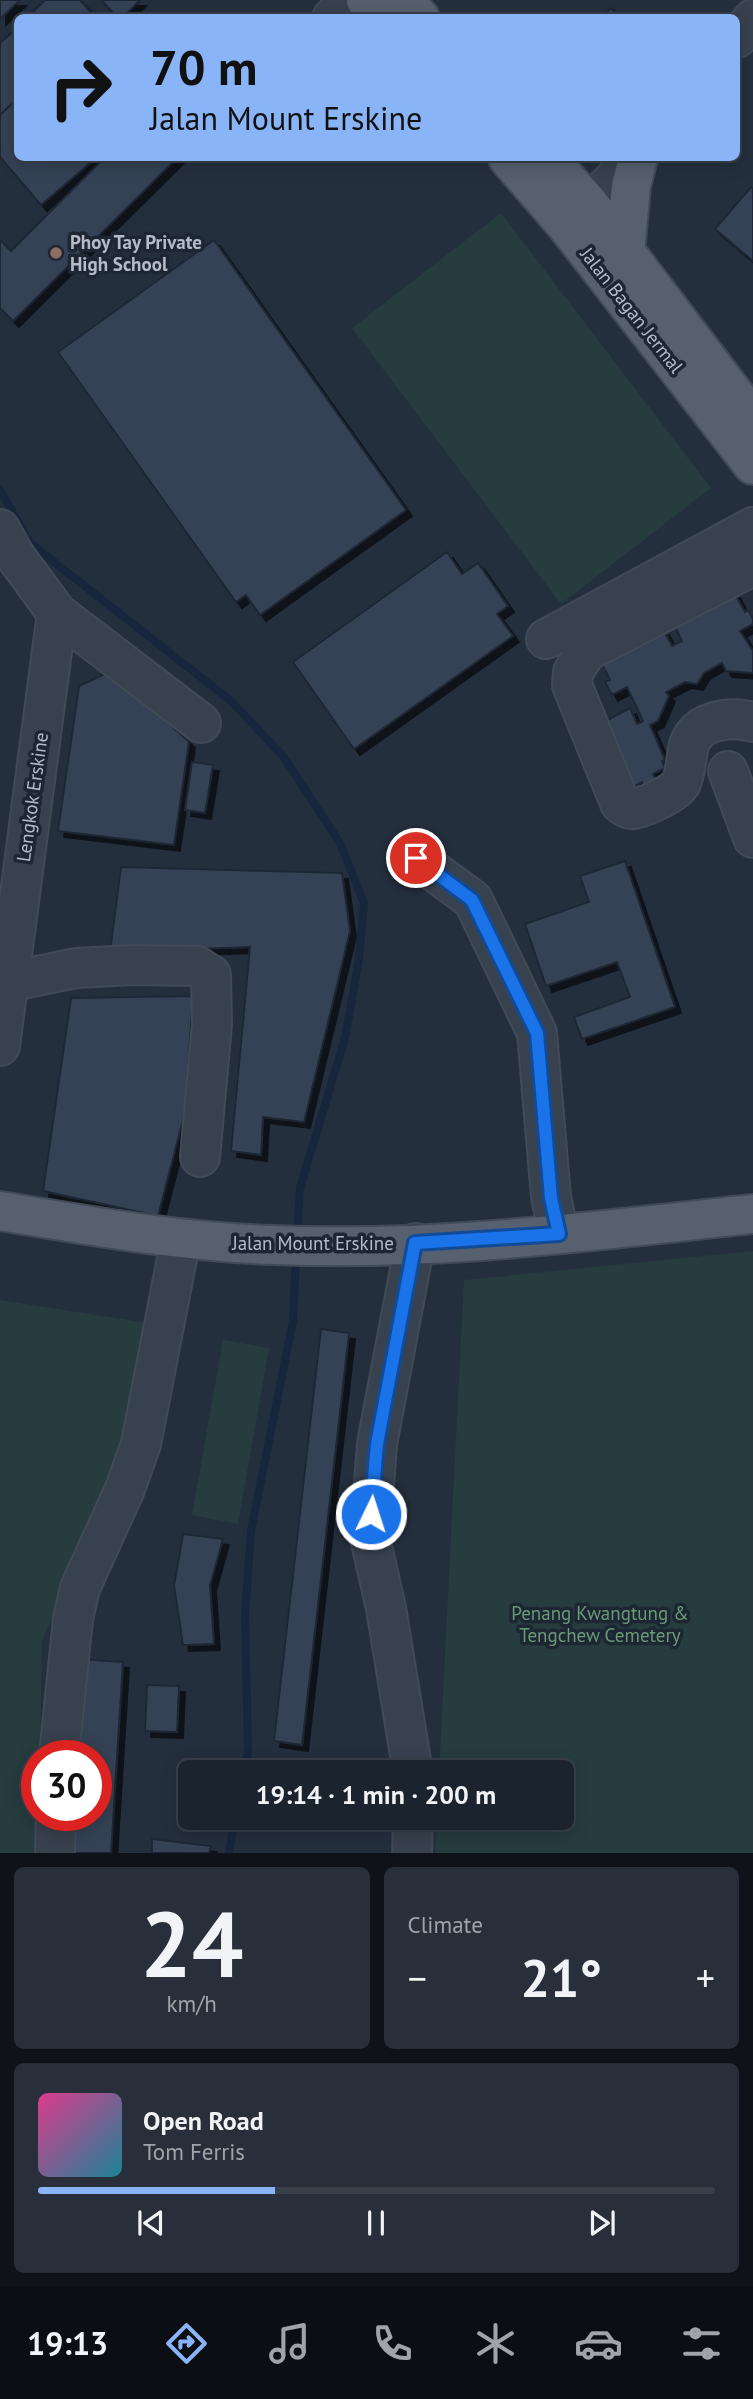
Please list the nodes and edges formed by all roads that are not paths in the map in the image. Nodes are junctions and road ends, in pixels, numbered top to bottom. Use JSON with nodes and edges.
{"nodes":[{"id":1,"x":351,"y":0,"type":"edge"},
{"id":2,"x":366,"y":0,"type":"edge"},
{"id":3,"x":403,"y":0,"type":"edge"},
{"id":4,"x":336,"y":14,"type":"edge"},
{"id":5,"x":379,"y":14,"type":"edge"},
{"id":6,"x":416,"y":14,"type":"edge"},
{"id":7,"x":512,"y":161,"type":"edge"},
{"id":8,"x":550,"y":161,"type":"edge"},
{"id":9,"x":634,"y":161,"type":"edge"},
{"id":10,"x":636,"y":161,"type":"edge"},
{"id":11,"x":578,"y":215,"type":"junction"},
{"id":12,"x":625,"y":252,"type":"junction"},
{"id":13,"x":753,"y":419,"type":"edge"},
{"id":14,"x":753,"y":465,"type":"edge"},
{"id":15,"x":753,"y":527,"type":"edge"},
{"id":16,"x":0,"y":528,"type":"edge"},
{"id":17,"x":753,"y":566,"type":"edge"},
{"id":18,"x":57,"y":612,"type":"junction"},
{"id":19,"x":545,"y":639,"type":"dead end"},
{"id":20,"x":753,"y":722,"type":"edge"},
{"id":21,"x":201,"y":723,"type":"dead end"},
{"id":22,"x":728,"y":771,"type":"dead end"},
{"id":23,"x":15,"y":811,"type":"edge"},
{"id":24,"x":753,"y":838,"type":"edge"},
{"id":25,"x":416,"y":858,"type":"dead end"},
{"id":26,"x":4,"y":981,"type":"edge"},
{"id":27,"x":0,"y":1046,"type":"edge"},
{"id":28,"x":200,"y":1157,"type":"dead end"},
{"id":29,"x":0,"y":1211,"type":"edge"},
{"id":30,"x":753,"y":1214,"type":"edge"},
{"id":31,"x":559,"y":1234,"type":"junction"},
{"id":32,"x":181,"y":1238,"type":"junction"},
{"id":33,"x":415,"y":1243,"type":"junction"},
{"id":34,"x":61,"y":1740,"type":"edge"},
{"id":35,"x":412,"y":1760,"type":"edge"},
{"id":36,"x":413,"y":1830,"type":"edge"},
{"id":37,"x":56,"y":1831,"type":"edge"},
{"id":38,"x":55,"y":1853,"type":"edge"},
{"id":39,"x":412,"y":1853,"type":"edge"}],
"edges":[{"from":1,"to":4,"type":"street"},
{"from":2,"to":5,"type":"main road"},
{"from":3,"to":6,"type":"main road"},
{"from":7,"to":11,"type":"main road","name":"Jalan Bagan Jermal"},
{"from":8,"to":11,"type":"main road","name":"Jalan Bagan Jermal"},
{"from":9,"to":11,"type":"street"},
{"from":10,"to":12,"type":"main road"},
{"from":11,"to":12,"type":"main road","name":"Jalan Bagan Jermal"},
{"from":11,"to":14,"type":"main road","name":"Jalan Bagan Jermal"},
{"from":12,"to":13,"type":"main road","name":"Jalan Bagan Jermal"},
{"from":15,"to":19,"type":"street"},
{"from":16,"to":18,"type":"street"},
{"from":17,"to":20,"type":"street"},
{"from":18,"to":21,"type":"street"},
{"from":18,"to":23,"type":"street","name":"Lengkok Erskine"},
{"from":22,"to":24,"type":"street"},
{"from":23,"to":26,"type":"street","name":"Lengkok Erskine"},
{"from":25,"to":31,"type":"street"},
{"from":26,"to":27,"type":"street","name":"Lengkok Erskine"},
{"from":26,"to":28,"type":"street"},
{"from":29,"to":32,"type":"main road","name":"Jalan Mount Erskine"},
{"from":30,"to":31,"type":"main road","name":"Jalan Mount Erskine"},
{"from":31,"to":33,"type":"main road","name":"Jalan Mount Erskine"},
{"from":32,"to":33,"type":"main road","name":"Jalan Mount Erskine"},
{"from":32,"to":34,"type":"street"},
{"from":33,"to":35,"type":"street"},
{"from":36,"to":39,"type":"street"},
{"from":37,"to":38,"type":"street"}]}
